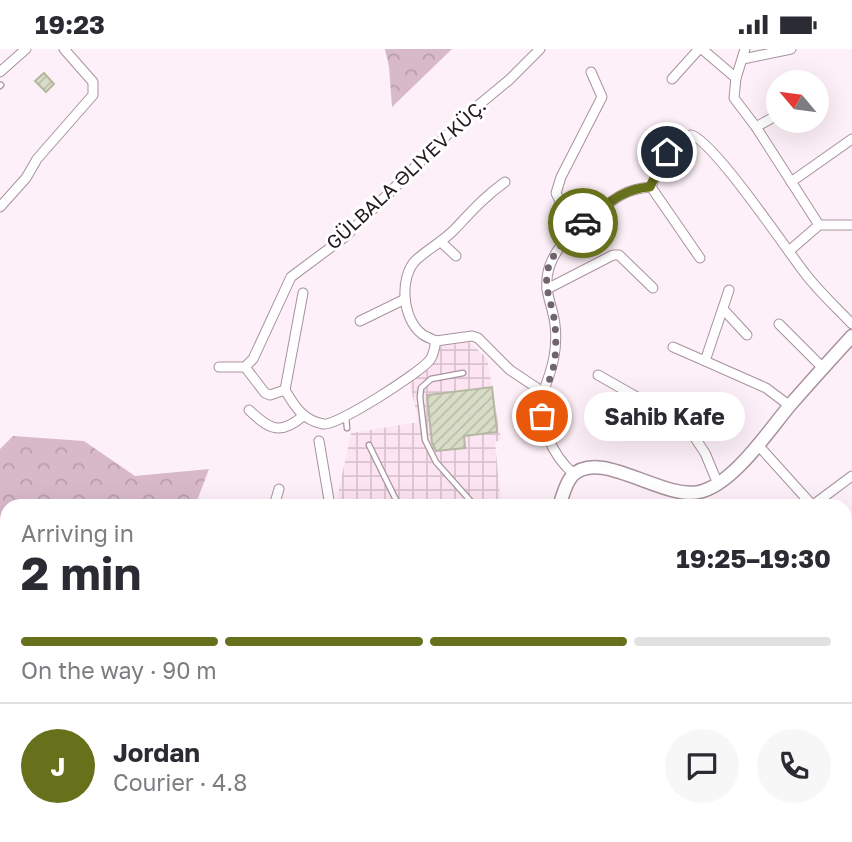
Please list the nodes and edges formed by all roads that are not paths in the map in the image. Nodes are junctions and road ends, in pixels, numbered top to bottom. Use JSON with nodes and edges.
{"nodes":[{"id":1,"x":26,"y":49,"type":"edge"},
{"id":2,"x":64,"y":49,"type":"edge"},
{"id":3,"x":540,"y":49,"type":"edge"},
{"id":4,"x":700,"y":49,"type":"edge"},
{"id":5,"x":745,"y":49,"type":"edge"},
{"id":6,"x":791,"y":49,"type":"edge"},
{"id":7,"x":743,"y":59,"type":"junction"},
{"id":8,"x":0,"y":72,"type":"edge"},
{"id":9,"x":591,"y":72,"type":"dead end"},
{"id":10,"x":736,"y":78,"type":"junction"},
{"id":11,"x":671,"y":79,"type":"dead end"},
{"id":12,"x":766,"y":122,"type":"edge"},
{"id":13,"x":756,"y":128,"type":"junction"},
{"id":14,"x":852,"y":139,"type":"edge"},
{"id":15,"x":505,"y":182,"type":"dead end"},
{"id":16,"x":790,"y":182,"type":"junction"},
{"id":17,"x":650,"y":187,"type":"junction"},
{"id":18,"x":0,"y":207,"type":"edge"},
{"id":19,"x":582,"y":224,"type":"junction"},
{"id":20,"x":819,"y":225,"type":"junction"},
{"id":21,"x":852,"y":225,"type":"edge"},
{"id":22,"x":441,"y":242,"type":"junction"},
{"id":23,"x":789,"y":251,"type":"junction"},
{"id":24,"x":456,"y":256,"type":"dead end"},
{"id":25,"x":700,"y":258,"type":"dead end"},
{"id":26,"x":653,"y":288,"type":"dead end"},
{"id":27,"x":547,"y":289,"type":"junction"},
{"id":28,"x":729,"y":291,"type":"dead end"},
{"id":29,"x":303,"y":293,"type":"dead end"},
{"id":30,"x":405,"y":299,"type":"junction"},
{"id":31,"x":723,"y":309,"type":"junction"},
{"id":32,"x":360,"y":321,"type":"dead end"},
{"id":33,"x":779,"y":324,"type":"dead end"},
{"id":34,"x":852,"y":324,"type":"edge"},
{"id":35,"x":747,"y":334,"type":"dead end"},
{"id":36,"x":852,"y":336,"type":"edge"},
{"id":37,"x":436,"y":341,"type":"junction"},
{"id":38,"x":673,"y":347,"type":"dead end"},
{"id":39,"x":705,"y":361,"type":"junction"},
{"id":40,"x":219,"y":366,"type":"dead end"},
{"id":41,"x":245,"y":367,"type":"junction"},
{"id":42,"x":823,"y":368,"type":"junction"},
{"id":43,"x":463,"y":373,"type":"dead end"},
{"id":44,"x":598,"y":375,"type":"dead end"},
{"id":45,"x":285,"y":390,"type":"junction"},
{"id":46,"x":543,"y":393,"type":"junction"},
{"id":47,"x":790,"y":406,"type":"junction"},
{"id":48,"x":249,"y":410,"type":"dead end"},
{"id":49,"x":303,"y":416,"type":"junction"},
{"id":50,"x":346,"y":417,"type":"junction"},
{"id":51,"x":347,"y":428,"type":"dead end"},
{"id":52,"x":319,"y":441,"type":"dead end"},
{"id":53,"x":369,"y":445,"type":"dead end"},
{"id":54,"x":758,"y":445,"type":"junction"},
{"id":55,"x":574,"y":474,"type":"junction"},
{"id":56,"x":852,"y":476,"type":"edge"},
{"id":57,"x":718,"y":484,"type":"junction"},
{"id":58,"x":279,"y":489,"type":"dead end"},
{"id":59,"x":276,"y":499,"type":"edge"},
{"id":60,"x":329,"y":499,"type":"edge"},
{"id":61,"x":396,"y":499,"type":"edge"},
{"id":62,"x":469,"y":499,"type":"edge"},
{"id":63,"x":561,"y":499,"type":"edge"},
{"id":64,"x":807,"y":499,"type":"edge"},
{"id":65,"x":822,"y":499,"type":"edge"}],
"edges":[{"from":1,"to":8,"type":"street"},
{"from":2,"to":18,"type":"street"},
{"from":3,"to":41,"type":"street","name":"GÜLBALA ƏLIYEV KÜÇ."},
{"from":4,"to":10,"type":"street"},
{"from":4,"to":11,"type":"street"},
{"from":5,"to":7,"type":"street"},
{"from":6,"to":7,"type":"street"},
{"from":7,"to":10,"type":"street"},
{"from":9,"to":19,"type":"street"},
{"from":10,"to":13,"type":"street"},
{"from":12,"to":13,"type":"street"},
{"from":13,"to":16,"type":"street"},
{"from":14,"to":16,"type":"street"},
{"from":15,"to":22,"type":"street"},
{"from":16,"to":20,"type":"street"},
{"from":17,"to":19,"type":"street"},
{"from":17,"to":23,"type":"street"},
{"from":17,"to":25,"type":"street"},
{"from":19,"to":27,"type":"street"},
{"from":20,"to":21,"type":"street"},
{"from":20,"to":23,"type":"street"},
{"from":22,"to":24,"type":"street"},
{"from":22,"to":30,"type":"street"},
{"from":23,"to":34,"type":"street"},
{"from":26,"to":27,"type":"street"},
{"from":27,"to":46,"type":"street"},
{"from":28,"to":31,"type":"street"},
{"from":29,"to":45,"type":"street"},
{"from":30,"to":32,"type":"street"},
{"from":30,"to":37,"type":"street"},
{"from":31,"to":35,"type":"street"},
{"from":31,"to":39,"type":"street"},
{"from":33,"to":42,"type":"street"},
{"from":36,"to":42,"type":"street"},
{"from":37,"to":46,"type":"street"},
{"from":37,"to":50,"type":"street"},
{"from":38,"to":39,"type":"street"},
{"from":39,"to":47,"type":"street"},
{"from":40,"to":41,"type":"street"},
{"from":41,"to":45,"type":"street"},
{"from":42,"to":47,"type":"street"},
{"from":43,"to":62,"type":"lane"},
{"from":44,"to":57,"type":"street"},
{"from":45,"to":49,"type":"street"},
{"from":46,"to":55,"type":"street"},
{"from":47,"to":54,"type":"street"},
{"from":48,"to":49,"type":"street"},
{"from":49,"to":50,"type":"street"},
{"from":50,"to":51,"type":"lane"},
{"from":52,"to":60,"type":"street"},
{"from":53,"to":61,"type":"lane"},
{"from":54,"to":57,"type":"street"},
{"from":54,"to":64,"type":"street"},
{"from":55,"to":57,"type":"street"},
{"from":55,"to":63,"type":"street"},
{"from":56,"to":65,"type":"street"},
{"from":58,"to":59,"type":"street"}]}
